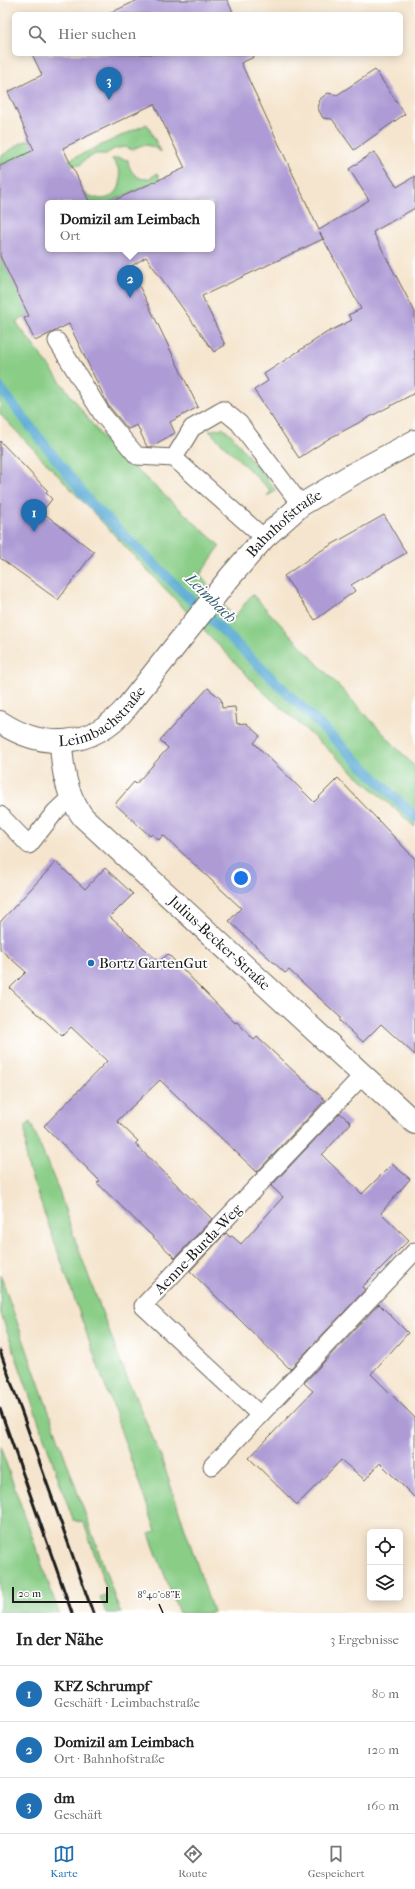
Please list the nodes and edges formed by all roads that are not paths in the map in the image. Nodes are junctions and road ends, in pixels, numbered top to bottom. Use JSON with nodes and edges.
{"nodes":[{"id":1,"x":57,"y":341,"type":"dead end"},
{"id":2,"x":415,"y":441,"type":"edge"},
{"id":3,"x":174,"y":458,"type":"junction"},
{"id":4,"x":301,"y":505,"type":"junction"},
{"id":5,"x":264,"y":538,"type":"junction"},
{"id":6,"x":181,"y":639,"type":"joint"},
{"id":7,"x":0,"y":722,"type":"edge"},
{"id":8,"x":61,"y":741,"type":"junction"},
{"id":9,"x":71,"y":797,"type":"junction"},
{"id":10,"x":0,"y":815,"type":"edge"},
{"id":11,"x":363,"y":1075,"type":"junction"},
{"id":12,"x":415,"y":1123,"type":"edge"},
{"id":13,"x":415,"y":1251,"type":"edge"},
{"id":14,"x":260,"y":1415,"type":"junction"},
{"id":15,"x":212,"y":1466,"type":"dead end"}],
"edges":[{"from":1,"to":3,"type":"lane"},
{"from":2,"to":4,"type":"street","name":"Bahnhofstraße"},
{"from":3,"to":4,"type":"lane"},
{"from":3,"to":5,"type":"lane"},
{"from":4,"to":5,"type":"street","name":"Bahnhofstraße"},
{"from":5,"to":6,"type":"street","name":"Bahnhofstraße"},
{"from":6,"to":8,"type":"street","name":"Leimbachstraße"},
{"from":7,"to":8,"type":"street","name":"Leimbachstraße"},
{"from":8,"to":9,"type":"street","name":"Julius-Becker-Straße"},
{"from":9,"to":10,"type":"lane"},
{"from":9,"to":11,"type":"street","name":"Julius-Becker-Straße"},
{"from":11,"to":12,"type":"street","name":"Julius-Becker-Straße"},
{"from":11,"to":14,"type":"lane","name":"Aenne-Burda-Weg"},
{"from":13,"to":14,"type":"lane"},
{"from":14,"to":15,"type":"lane"}]}
